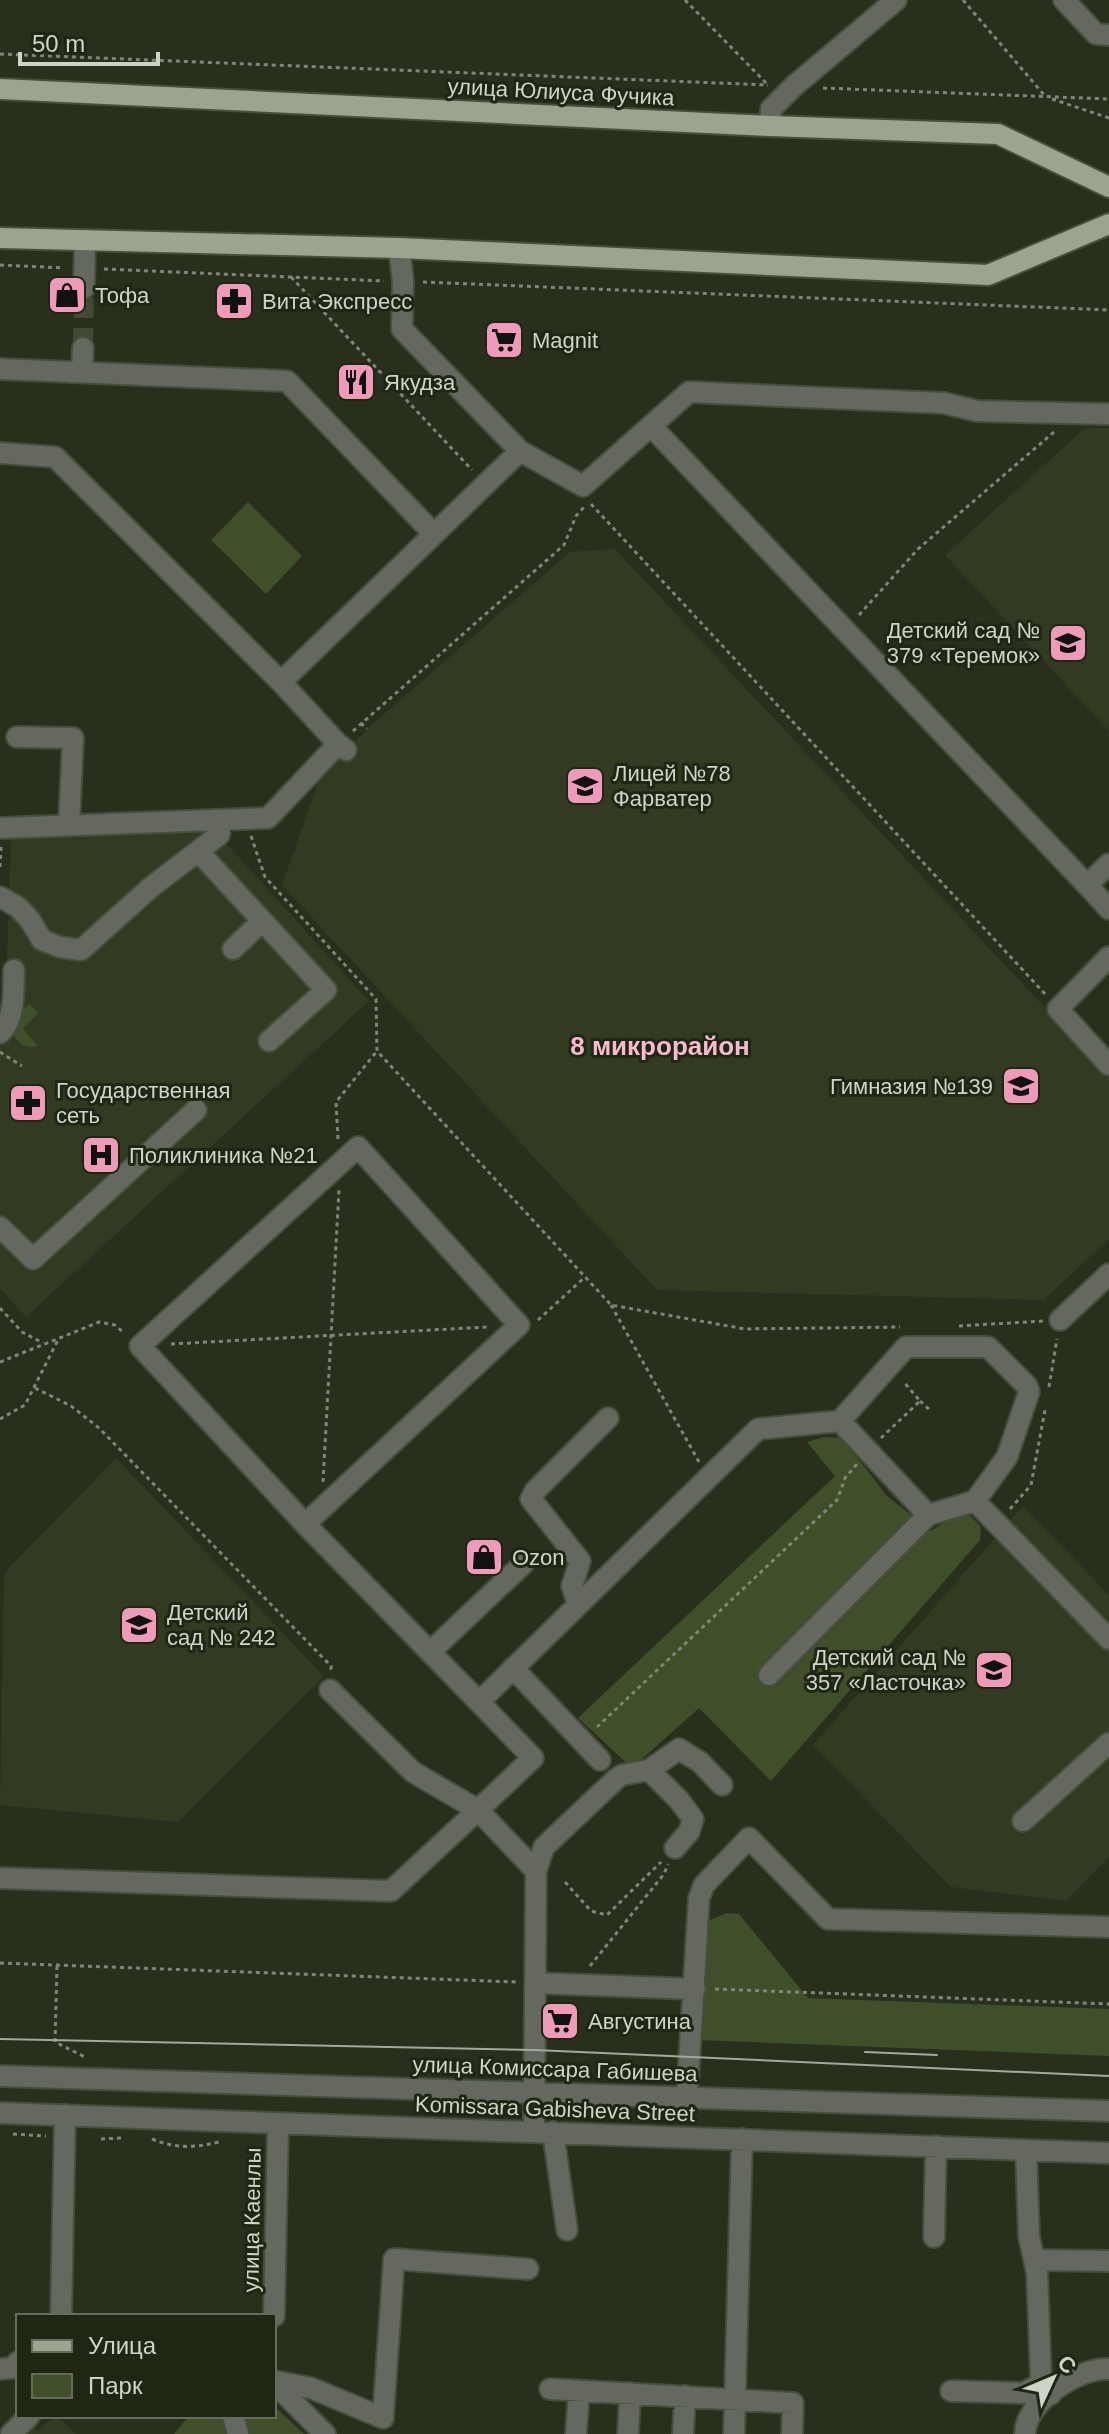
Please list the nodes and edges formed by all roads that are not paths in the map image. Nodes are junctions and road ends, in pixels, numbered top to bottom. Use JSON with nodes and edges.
{"nodes":[{"id":1,"x":896,"y":0,"type":"edge"},
{"id":2,"x":1064,"y":0,"type":"edge"},
{"id":3,"x":1109,"y":35,"type":"edge"},
{"id":4,"x":0,"y":89,"type":"edge"},
{"id":5,"x":770,"y":126,"type":"junction"},
{"id":6,"x":1109,"y":187,"type":"edge"},
{"id":7,"x":1109,"y":224,"type":"edge"},
{"id":8,"x":0,"y":238,"type":"edge"},
{"id":9,"x":85,"y":240,"type":"junction"},
{"id":10,"x":399,"y":248,"type":"junction"},
{"id":11,"x":84,"y":278,"type":"tunnel mouth"},
{"id":12,"x":83,"y":348,"type":"tunnel mouth"},
{"id":13,"x":0,"y":369,"type":"edge"},
{"id":14,"x":82,"y":372,"type":"junction"},
{"id":15,"x":1109,"y":414,"type":"edge"},
{"id":16,"x":652,"y":427,"type":"junction"},
{"id":17,"x":520,"y":451,"type":"junction"},
{"id":18,"x":0,"y":453,"type":"edge"},
{"id":19,"x":434,"y":534,"type":"junction"},
{"id":20,"x":281,"y":682,"type":"junction"},
{"id":21,"x":17,"y":737,"type":"dead end"},
{"id":22,"x":212,"y":820,"type":"junction"},
{"id":23,"x":69,"y":825,"type":"junction"},
{"id":24,"x":0,"y":828,"type":"edge"},
{"id":25,"x":199,"y":852,"type":"junction"},
{"id":26,"x":1109,"y":864,"type":"edge"},
{"id":27,"x":1087,"y":885,"type":"junction"},
{"id":28,"x":0,"y":897,"type":"edge"},
{"id":29,"x":1109,"y":909,"type":"edge"},
{"id":30,"x":262,"y":921,"type":"junction"},
{"id":31,"x":233,"y":949,"type":"dead end"},
{"id":32,"x":1109,"y":957,"type":"edge"},
{"id":33,"x":14,"y":970,"type":"dead end"},
{"id":34,"x":0,"y":1033,"type":"edge"},
{"id":35,"x":269,"y":1041,"type":"dead end"},
{"id":36,"x":1109,"y":1065,"type":"edge"},
{"id":37,"x":196,"y":1110,"type":"dead end"},
{"id":38,"x":0,"y":1227,"type":"edge"},
{"id":39,"x":1109,"y":1274,"type":"edge"},
{"id":40,"x":1060,"y":1320,"type":"road end"},
{"id":41,"x":608,"y":1418,"type":"dead end"},
{"id":42,"x":840,"y":1421,"type":"junction"},
{"id":43,"x":975,"y":1501,"type":"junction"},
{"id":44,"x":928,"y":1515,"type":"junction"},
{"id":45,"x":305,"y":1524,"type":"junction"},
{"id":46,"x":523,"y":1564,"type":"dead end"},
{"id":47,"x":578,"y":1605,"type":"junction"},
{"id":48,"x":1109,"y":1639,"type":"edge"},
{"id":49,"x":430,"y":1652,"type":"junction"},
{"id":50,"x":513,"y":1668,"type":"junction"},
{"id":51,"x":769,"y":1675,"type":"dead end"},
{"id":52,"x":330,"y":1690,"type":"road end"},
{"id":53,"x":479,"y":1702,"type":"junction"},
{"id":54,"x":1109,"y":1743,"type":"edge"},
{"id":55,"x":600,"y":1760,"type":"dead end"},
{"id":56,"x":649,"y":1770,"type":"junction"},
{"id":57,"x":722,"y":1785,"type":"dead end"},
{"id":58,"x":478,"y":1810,"type":"junction"},
{"id":59,"x":1023,"y":1821,"type":"dead end"},
{"id":60,"x":675,"y":1848,"type":"road end"},
{"id":61,"x":536,"y":1871,"type":"junction"},
{"id":62,"x":0,"y":1878,"type":"edge"},
{"id":63,"x":1109,"y":1927,"type":"edge"},
{"id":64,"x":535,"y":1983,"type":"junction"},
{"id":65,"x":695,"y":1989,"type":"junction"},
{"id":66,"x":0,"y":2076,"type":"edge"},
{"id":67,"x":535,"y":2092,"type":"junction"},
{"id":68,"x":687,"y":2097,"type":"junction"},
{"id":69,"x":1109,"y":2111,"type":"edge"},
{"id":70,"x":0,"y":2113,"type":"edge"},
{"id":71,"x":65,"y":2115,"type":"junction"},
{"id":72,"x":278,"y":2125,"type":"junction"},
{"id":73,"x":544,"y":2132,"type":"junction"},
{"id":74,"x":742,"y":2139,"type":"junction"},
{"id":75,"x":936,"y":2146,"type":"junction"},
{"id":76,"x":1026,"y":2150,"type":"junction"},
{"id":77,"x":1109,"y":2153,"type":"edge"},
{"id":78,"x":567,"y":2230,"type":"dead end"},
{"id":79,"x":934,"y":2237,"type":"dead end"},
{"id":80,"x":1034,"y":2260,"type":"junction"},
{"id":81,"x":1109,"y":2261,"type":"edge"},
{"id":82,"x":528,"y":2269,"type":"dead end"},
{"id":83,"x":61,"y":2314,"type":"edge"},
{"id":84,"x":274,"y":2314,"type":"edge"},
{"id":85,"x":1109,"y":2369,"type":"edge"},
{"id":86,"x":276,"y":2382,"type":"edge"},
{"id":87,"x":276,"y":2384,"type":"edge"},
{"id":88,"x":1047,"y":2388,"type":"junction"},
{"id":89,"x":550,"y":2389,"type":"dead end"},
{"id":90,"x":579,"y":2391,"type":"junction"},
{"id":91,"x":951,"y":2391,"type":"dead end"},
{"id":92,"x":630,"y":2393,"type":"junction"},
{"id":93,"x":685,"y":2396,"type":"junction"},
{"id":94,"x":735,"y":2399,"type":"junction"},
{"id":95,"x":27,"y":2418,"type":"edge"},
{"id":96,"x":12,"y":2434,"type":"edge"},
{"id":97,"x":325,"y":2434,"type":"edge"},
{"id":98,"x":576,"y":2434,"type":"edge"},
{"id":99,"x":628,"y":2434,"type":"edge"},
{"id":100,"x":683,"y":2434,"type":"edge"},
{"id":101,"x":734,"y":2434,"type":"edge"},
{"id":102,"x":792,"y":2434,"type":"edge"},
{"id":103,"x":1025,"y":2434,"type":"edge"}],
"edges":[{"from":1,"to":5,"type":"street"},
{"from":2,"to":3,"type":"street"},
{"from":4,"to":5,"type":"main road","name":"улица Юлиуса Фучика"},
{"from":5,"to":6,"type":"main road","name":"улица Юлиуса Фучика"},
{"from":7,"to":10,"type":"main road"},
{"from":8,"to":9,"type":"main road"},
{"from":9,"to":10,"type":"main road"},
{"from":9,"to":11,"type":"street"},
{"from":10,"to":17,"type":"street"},
{"from":12,"to":14,"type":"street"},
{"from":13,"to":14,"type":"street"},
{"from":14,"to":19,"type":"street"},
{"from":15,"to":16,"type":"street"},
{"from":16,"to":17,"type":"street"},
{"from":16,"to":27,"type":"street"},
{"from":17,"to":19,"type":"street"},
{"from":18,"to":20,"type":"street"},
{"from":19,"to":20,"type":"street"},
{"from":20,"to":22,"type":"street"},
{"from":21,"to":23,"type":"street"},
{"from":22,"to":23,"type":"street"},
{"from":22,"to":25,"type":"street"},
{"from":23,"to":24,"type":"street"},
{"from":25,"to":28,"type":"street"},
{"from":25,"to":30,"type":"street"},
{"from":26,"to":27,"type":"street"},
{"from":27,"to":29,"type":"street"},
{"from":30,"to":31,"type":"street"},
{"from":30,"to":35,"type":"street"},
{"from":32,"to":36,"type":"street"},
{"from":33,"to":34,"type":"street"},
{"from":37,"to":38,"type":"street"},
{"from":39,"to":40,"type":"street"},
{"from":41,"to":47,"type":"street"},
{"from":42,"to":43,"type":"street"},
{"from":42,"to":44,"type":"street"},
{"from":42,"to":47,"type":"street"},
{"from":43,"to":44,"type":"street"},
{"from":43,"to":48,"type":"street"},
{"from":44,"to":51,"type":"street"},
{"from":45,"to":45,"type":"street"},
{"from":45,"to":49,"type":"street"},
{"from":46,"to":49,"type":"street"},
{"from":47,"to":50,"type":"street"},
{"from":49,"to":53,"type":"street"},
{"from":50,"to":53,"type":"street"},
{"from":50,"to":55,"type":"street"},
{"from":52,"to":58,"type":"street"},
{"from":53,"to":58,"type":"street"},
{"from":54,"to":59,"type":"street"},
{"from":56,"to":57,"type":"street"},
{"from":56,"to":60,"type":"street"},
{"from":56,"to":61,"type":"street"},
{"from":58,"to":61,"type":"street"},
{"from":58,"to":62,"type":"street"},
{"from":61,"to":64,"type":"street"},
{"from":63,"to":65,"type":"street"},
{"from":64,"to":65,"type":"street"},
{"from":64,"to":67,"type":"street"},
{"from":65,"to":68,"type":"street"},
{"from":66,"to":67,"type":"street","name":"улица Комиссара Габишева"},
{"from":67,"to":68,"type":"street","name":"улица Комиссара Габишева"},
{"from":67,"to":73,"type":"street"},
{"from":68,"to":69,"type":"street","name":"улица Комиссара Габишева"},
{"from":70,"to":71,"type":"street","name":"Komissara Gabisheva Street"},
{"from":71,"to":72,"type":"street","name":"Komissara Gabisheva Street"},
{"from":71,"to":83,"type":"street"},
{"from":72,"to":73,"type":"street","name":"Komissara Gabisheva Street"},
{"from":72,"to":84,"type":"street","name":"улица Каенлы"},
{"from":73,"to":74,"type":"street","name":"Komissara Gabisheva Street"},
{"from":73,"to":78,"type":"street"},
{"from":74,"to":75,"type":"street","name":"Komissara Gabisheva Street"},
{"from":74,"to":94,"type":"street"},
{"from":75,"to":76,"type":"street","name":"Komissara Gabisheva Street"},
{"from":75,"to":79,"type":"street"},
{"from":76,"to":77,"type":"street","name":"Komissara Gabisheva Street"},
{"from":76,"to":80,"type":"street"},
{"from":80,"to":81,"type":"street"},
{"from":80,"to":88,"type":"street"},
{"from":82,"to":86,"type":"street"},
{"from":85,"to":88,"type":"street"},
{"from":87,"to":97,"type":"street"},
{"from":88,"to":91,"type":"street"},
{"from":88,"to":103,"type":"street"},
{"from":89,"to":90,"type":"street"},
{"from":90,"to":92,"type":"street"},
{"from":90,"to":98,"type":"street"},
{"from":92,"to":93,"type":"street"},
{"from":92,"to":99,"type":"street"},
{"from":93,"to":94,"type":"street"},
{"from":93,"to":100,"type":"street"},
{"from":94,"to":101,"type":"street"},
{"from":94,"to":102,"type":"street"},
{"from":95,"to":96,"type":"street"}]}
